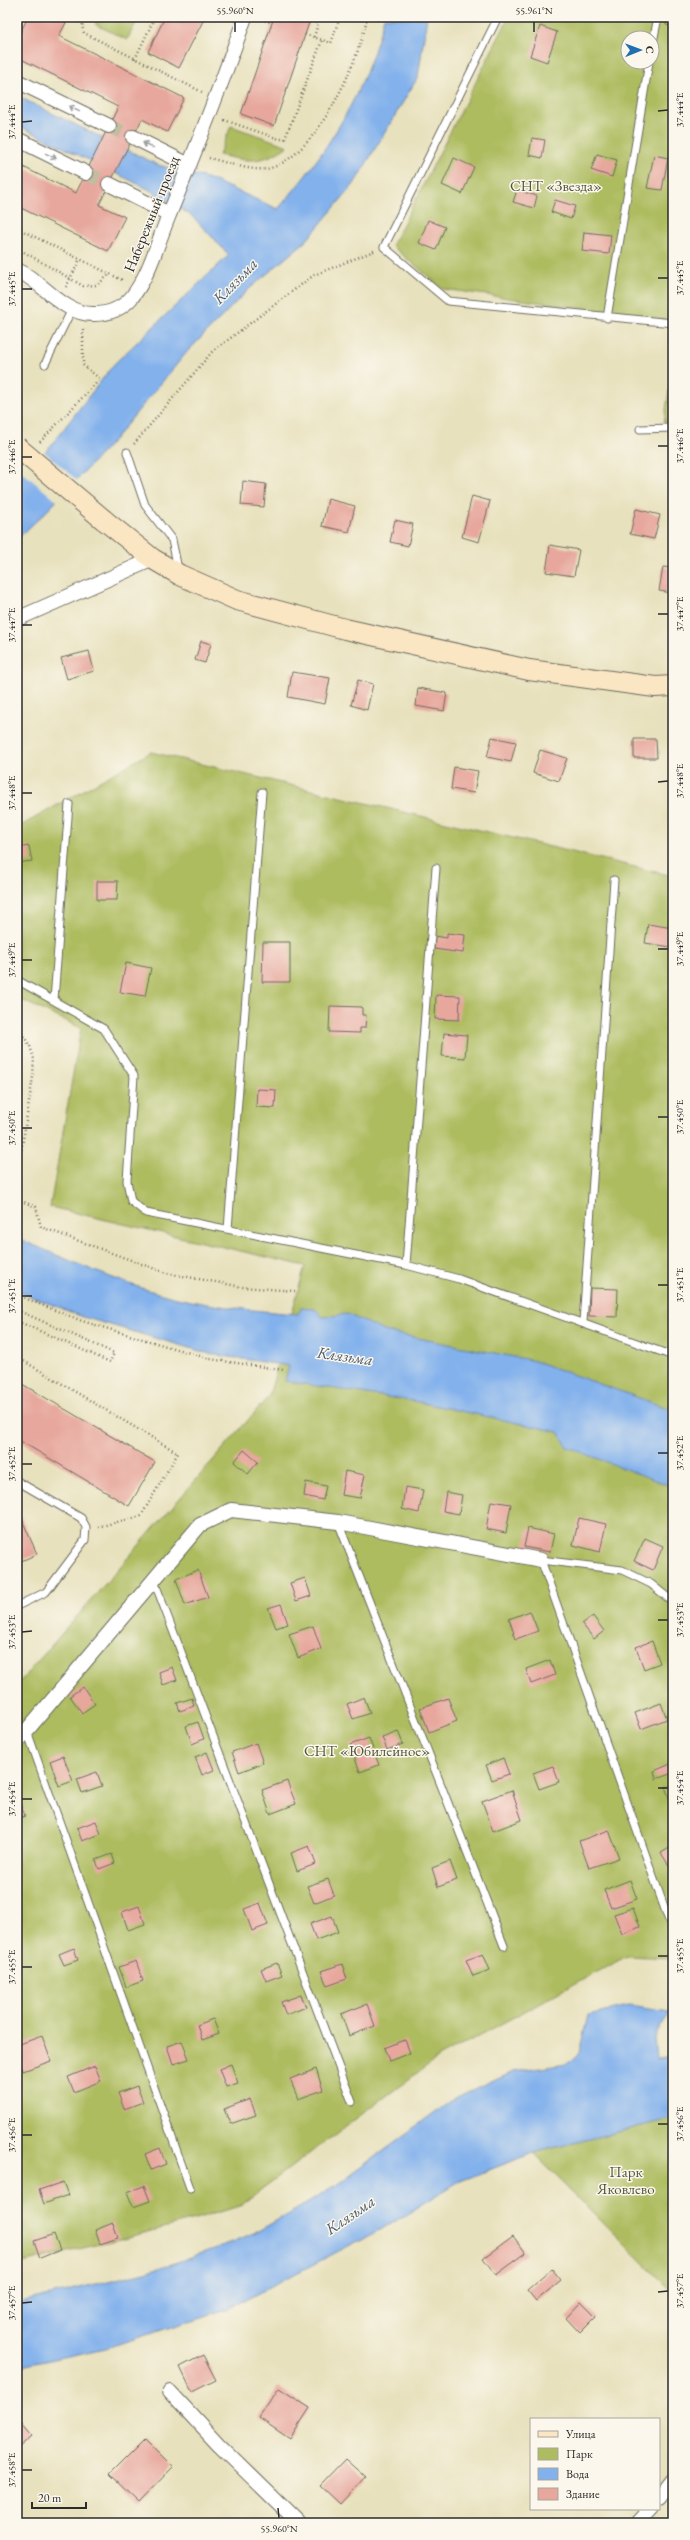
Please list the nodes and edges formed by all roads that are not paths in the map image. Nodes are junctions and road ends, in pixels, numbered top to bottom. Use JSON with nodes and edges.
{"nodes":[{"id":1,"x":251,"y":17,"type":"edge"},
{"id":2,"x":498,"y":17,"type":"edge"},
{"id":3,"x":658,"y":17,"type":"edge"},
{"id":4,"x":655,"y":30,"type":"edge"},
{"id":5,"x":648,"y":70,"type":"edge"},
{"id":6,"x":17,"y":82,"type":"edge"},
{"id":7,"x":109,"y":126,"type":"tunnel mouth"},
{"id":8,"x":133,"y":137,"type":"tunnel mouth"},
{"id":9,"x":17,"y":138,"type":"edge"},
{"id":10,"x":188,"y":166,"type":"junction"},
{"id":11,"x":86,"y":172,"type":"tunnel mouth"},
{"id":12,"x":109,"y":184,"type":"tunnel mouth"},
{"id":13,"x":170,"y":211,"type":"junction"},
{"id":14,"x":17,"y":270,"type":"edge"},
{"id":15,"x":78,"y":311,"type":"junction"},
{"id":16,"x":607,"y":318,"type":"junction"},
{"id":17,"x":673,"y":323,"type":"edge"},
{"id":18,"x":45,"y":364,"type":"dead end"},
{"id":19,"x":673,"y":428,"type":"edge"},
{"id":20,"x":640,"y":429,"type":"dead end"},
{"id":21,"x":17,"y":447,"type":"edge"},
{"id":22,"x":128,"y":452,"type":"road end"},
{"id":23,"x":153,"y":559,"type":"junction"},
{"id":24,"x":180,"y":575,"type":"junction"},
{"id":25,"x":17,"y":619,"type":"edge"},
{"id":26,"x":673,"y":686,"type":"edge"},
{"id":27,"x":262,"y":792,"type":"dead end"},
{"id":28,"x":69,"y":804,"type":"dead end"},
{"id":29,"x":436,"y":868,"type":"dead end"},
{"id":30,"x":614,"y":880,"type":"dead end"},
{"id":31,"x":17,"y":980,"type":"edge"},
{"id":32,"x":54,"y":1000,"type":"junction"},
{"id":33,"x":228,"y":1229,"type":"junction"},
{"id":34,"x":406,"y":1265,"type":"junction"},
{"id":35,"x":583,"y":1322,"type":"junction"},
{"id":36,"x":673,"y":1356,"type":"edge"},
{"id":37,"x":17,"y":1481,"type":"edge"},
{"id":38,"x":26,"y":1486,"type":"junction"},
{"id":39,"x":17,"y":1490,"type":"edge"},
{"id":40,"x":338,"y":1522,"type":"junction"},
{"id":41,"x":541,"y":1560,"type":"junction"},
{"id":42,"x":153,"y":1578,"type":"junction"},
{"id":43,"x":673,"y":1602,"type":"edge"},
{"id":44,"x":17,"y":1606,"type":"edge"},
{"id":45,"x":27,"y":1731,"type":"junction"},
{"id":46,"x":17,"y":1742,"type":"edge"},
{"id":47,"x":673,"y":1932,"type":"edge"},
{"id":48,"x":504,"y":1946,"type":"dead end"},
{"id":49,"x":352,"y":2102,"type":"dead end"},
{"id":50,"x":190,"y":2188,"type":"dead end"},
{"id":51,"x":170,"y":2392,"type":"dead end"},
{"id":52,"x":673,"y":2481,"type":"edge"},
{"id":53,"x":660,"y":2498,"type":"edge"},
{"id":54,"x":649,"y":2510,"type":"edge"},
{"id":55,"x":299,"y":2523,"type":"edge"},
{"id":56,"x":637,"y":2523,"type":"edge"}],
"edges":[{"from":1,"to":10,"type":"street","name":"Набережный проезд"},
{"from":2,"to":16,"type":"lane"},
{"from":3,"to":4,"type":"lane"},
{"from":5,"to":16,"type":"lane"},
{"from":7,"to":6,"type":"street","one_way":true},
{"from":10,"to":8,"type":"street","one_way":true},
{"from":9,"to":11,"type":"street","one_way":true},
{"from":10,"to":13,"type":"street","name":"Набережный проезд"},
{"from":12,"to":13,"type":"street"},
{"from":13,"to":15,"type":"street","name":"Набережный проезд"},
{"from":14,"to":15,"type":"street"},
{"from":15,"to":18,"type":"lane"},
{"from":16,"to":17,"type":"lane"},
{"from":19,"to":20,"type":"lane"},
{"from":21,"to":23,"type":"main road","bridge":true},
{"from":22,"to":24,"type":"lane"},
{"from":23,"to":24,"type":"main road"},
{"from":23,"to":25,"type":"street"},
{"from":24,"to":26,"type":"main road"},
{"from":27,"to":33,"type":"lane"},
{"from":28,"to":32,"type":"lane"},
{"from":29,"to":34,"type":"lane"},
{"from":30,"to":35,"type":"lane"},
{"from":31,"to":32,"type":"lane"},
{"from":32,"to":33,"type":"lane"},
{"from":33,"to":34,"type":"lane"},
{"from":34,"to":35,"type":"lane"},
{"from":35,"to":36,"type":"lane"},
{"from":37,"to":38,"type":"lane"},
{"from":38,"to":39,"type":"lane"},
{"from":38,"to":44,"type":"lane"},
{"from":40,"to":41,"type":"street"},
{"from":40,"to":42,"type":"street"},
{"from":40,"to":48,"type":"lane"},
{"from":41,"to":43,"type":"lane"},
{"from":41,"to":47,"type":"lane"},
{"from":42,"to":45,"type":"street"},
{"from":42,"to":49,"type":"lane"},
{"from":45,"to":46,"type":"street"},
{"from":45,"to":50,"type":"lane"},
{"from":51,"to":55,"type":"street"},
{"from":52,"to":53,"type":"street"},
{"from":54,"to":56,"type":"street"}]}
